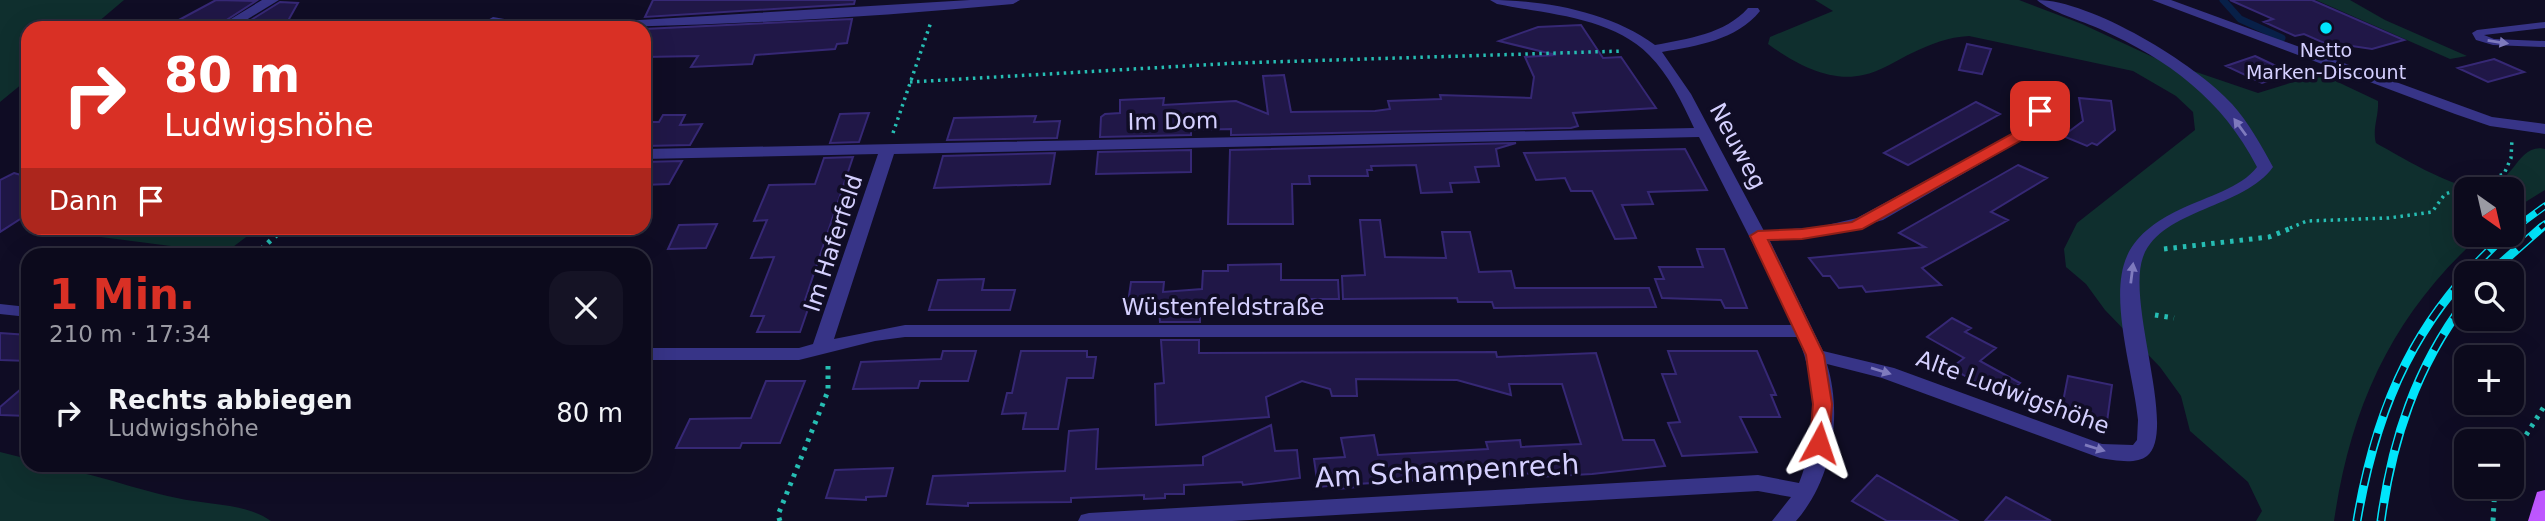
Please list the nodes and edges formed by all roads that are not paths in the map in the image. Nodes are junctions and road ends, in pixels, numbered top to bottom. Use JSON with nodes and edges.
{"nodes":[{"id":1,"x":272,"y":0,"type":"edge"},
{"id":2,"x":1013,"y":0,"type":"edge"},
{"id":3,"x":1497,"y":0,"type":"edge"},
{"id":4,"x":2044,"y":0,"type":"edge"},
{"id":5,"x":2159,"y":0,"type":"edge"},
{"id":6,"x":1753,"y":11,"type":"dead end"},
{"id":7,"x":235,"y":21,"type":"edge"},
{"id":8,"x":651,"y":23,"type":"edge"},
{"id":9,"x":2545,"y":25,"type":"edge"},
{"id":10,"x":2545,"y":44,"type":"edge"},
{"id":11,"x":1651,"y":50,"type":"junction"},
{"id":12,"x":2039,"y":103,"type":"dead end"},
{"id":13,"x":2545,"y":129,"type":"edge"},
{"id":14,"x":1703,"y":132,"type":"junction"},
{"id":15,"x":887,"y":150,"type":"junction"},
{"id":16,"x":651,"y":154,"type":"edge"},
{"id":17,"x":1758,"y":236,"type":"junction"},
{"id":18,"x":0,"y":309,"type":"edge"},
{"id":19,"x":21,"y":311,"type":"edge"},
{"id":20,"x":1804,"y":331,"type":"junction"},
{"id":21,"x":821,"y":350,"type":"junction"},
{"id":22,"x":651,"y":354,"type":"edge"},
{"id":23,"x":1815,"y":355,"type":"junction"},
{"id":24,"x":1806,"y":492,"type":"junction"},
{"id":25,"x":2545,"y":498,"type":"edge"},
{"id":26,"x":1089,"y":521,"type":"edge"},
{"id":27,"x":1783,"y":521,"type":"edge"},
{"id":28,"x":2539,"y":521,"type":"edge"}],
"edges":[{"from":1,"to":7,"type":"street"},
{"from":2,"to":8,"type":"street"},
{"from":3,"to":11,"type":"street","name":"Neuweg"},
{"from":23,"to":4,"type":"street","name":"Alte Ludwigshöhe","one_way":true},
{"from":5,"to":13,"type":"street"},
{"from":6,"to":11,"type":"street"},
{"from":9,"to":10,"type":"lane","one_way":true},
{"from":11,"to":14,"type":"street","name":"Neuweg"},
{"from":12,"to":17,"type":"street"},
{"from":14,"to":15,"type":"street","name":"Im Dom"},
{"from":14,"to":17,"type":"street","name":"Neuweg"},
{"from":15,"to":16,"type":"street","name":"Im Dom"},
{"from":15,"to":21,"type":"street","name":"Im Haferfeld"},
{"from":17,"to":20,"type":"street","name":"Neuweg"},
{"from":18,"to":19,"type":"lane"},
{"from":20,"to":21,"type":"street","name":"Wüstenfeldstraße"},
{"from":20,"to":23,"type":"street","name":"Neuweg"},
{"from":21,"to":22,"type":"street","name":"Wüstenfeldstraße"},
{"from":23,"to":24,"type":"street","name":"Neuweg"},
{"from":24,"to":26,"type":"street","name":"Am Schampenrech"},
{"from":24,"to":27,"type":"street","name":"Neuweg"},
{"from":25,"to":28,"type":"main road"}]}
